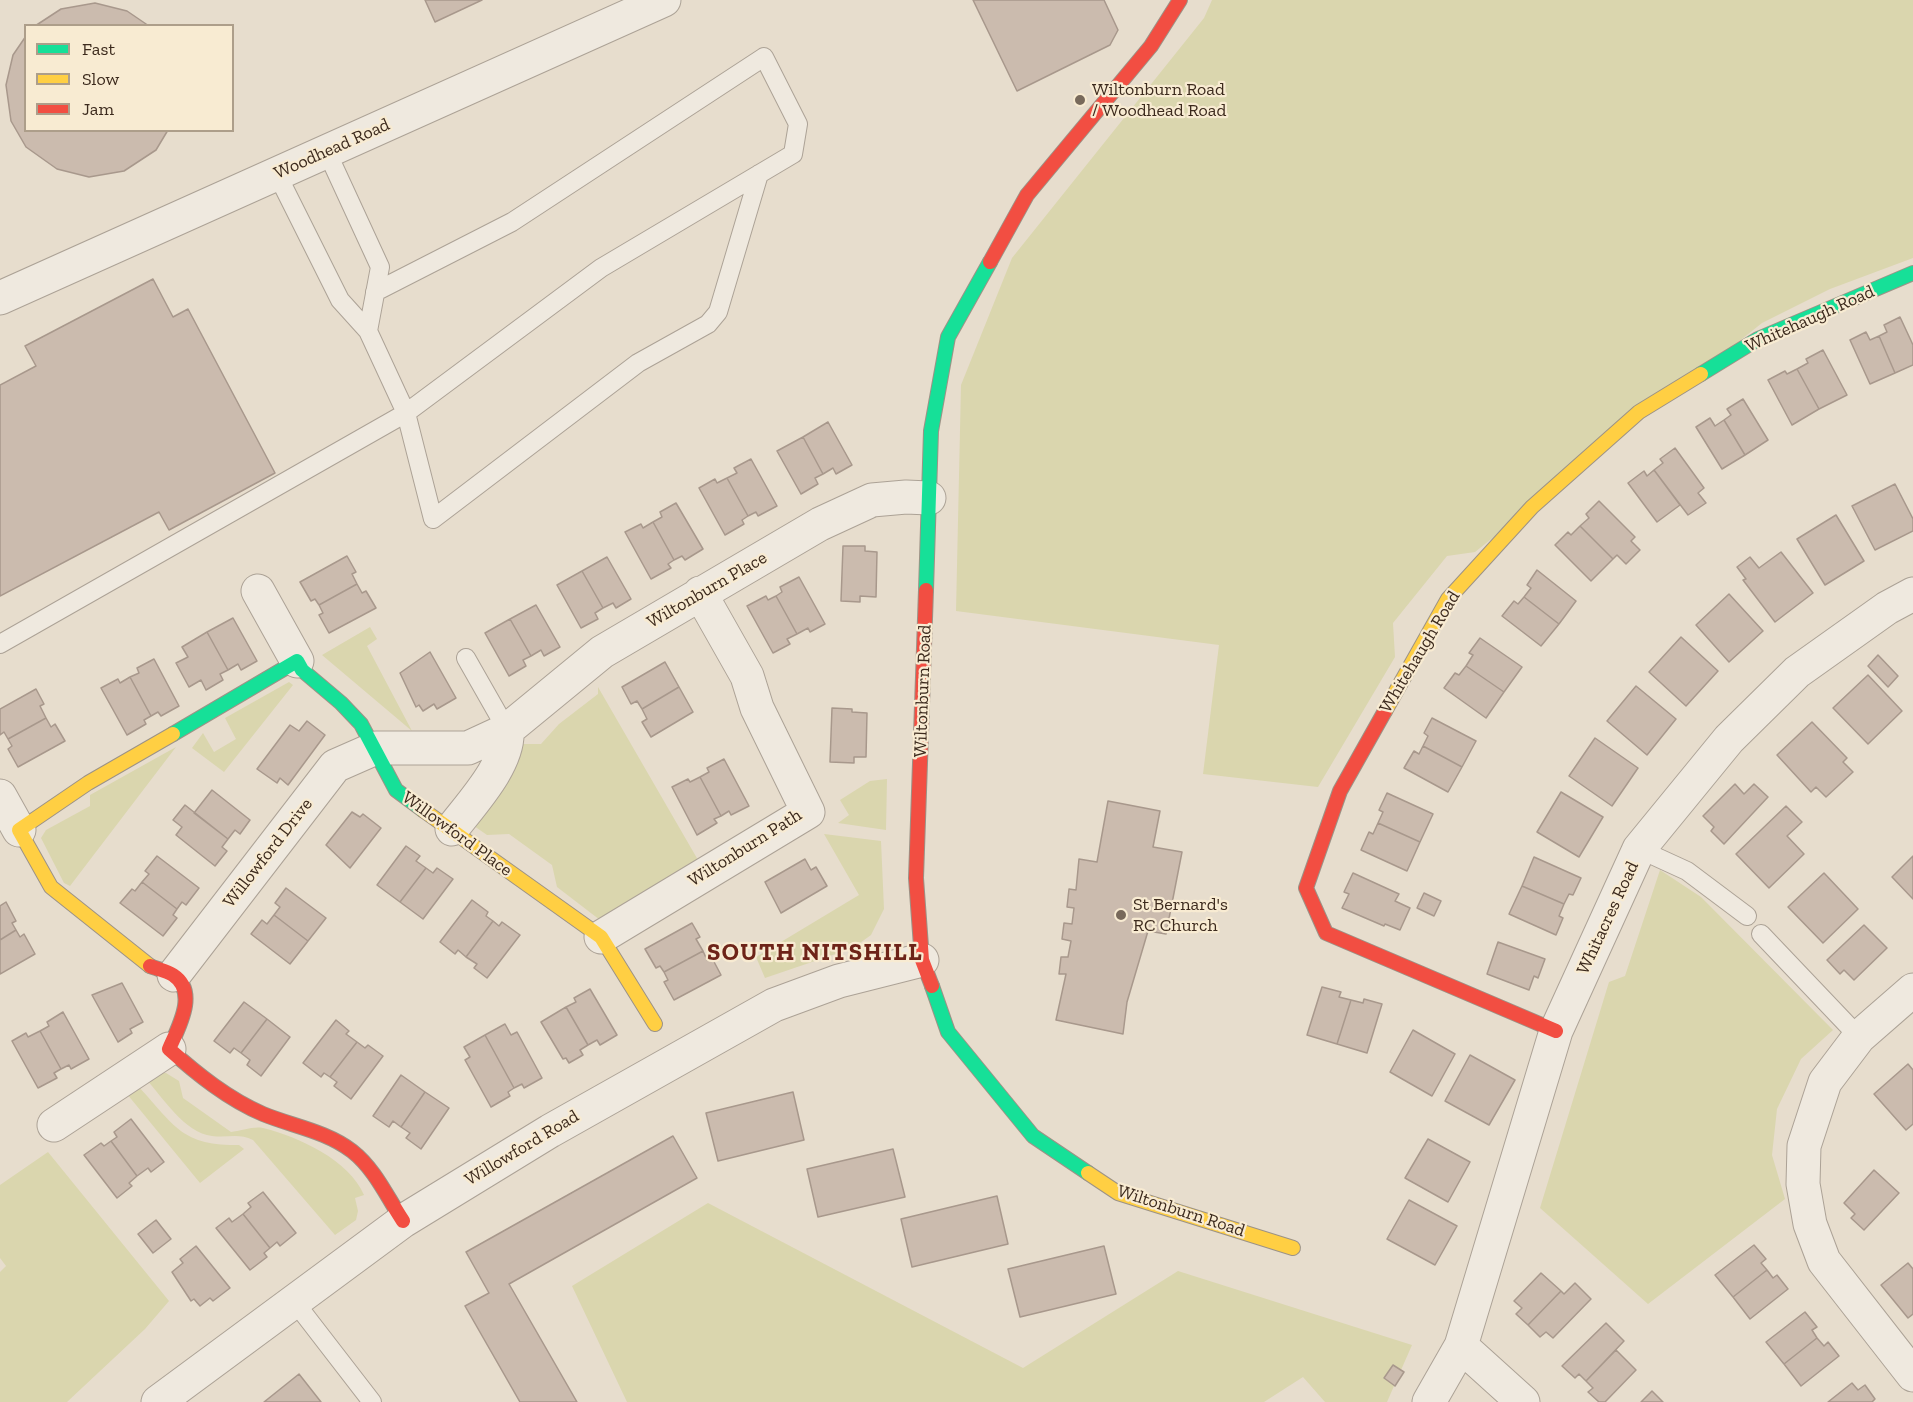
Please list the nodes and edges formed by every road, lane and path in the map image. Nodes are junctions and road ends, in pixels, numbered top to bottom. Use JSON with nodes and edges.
{"nodes":[{"id":1,"x":664,"y":0,"type":"edge"},
{"id":2,"x":1180,"y":0,"type":"edge"},
{"id":3,"x":327,"y":152,"type":"junction"},
{"id":4,"x":277,"y":174,"type":"junction"},
{"id":5,"x":759,"y":174,"type":"junction"},
{"id":6,"x":1913,"y":273,"type":"edge"},
{"id":7,"x":375,"y":292,"type":"junction"},
{"id":8,"x":0,"y":298,"type":"edge"},
{"id":9,"x":368,"y":331,"type":"junction"},
{"id":10,"x":406,"y":412,"type":"junction"},
{"id":11,"x":929,"y":498,"type":"junction"},
{"id":12,"x":258,"y":591,"type":"dead end"},
{"id":13,"x":700,"y":593,"type":"junction"},
{"id":14,"x":1913,"y":594,"type":"edge"},
{"id":15,"x":0,"y":644,"type":"edge"},
{"id":16,"x":466,"y":658,"type":"dead end"},
{"id":17,"x":297,"y":661,"type":"junction"},
{"id":18,"x":507,"y":730,"type":"junction"},
{"id":19,"x":376,"y":748,"type":"junction"},
{"id":20,"x":0,"y":796,"type":"edge"},
{"id":21,"x":18,"y":830,"type":"junction"},
{"id":22,"x":452,"y":830,"type":"junction"},
{"id":23,"x":1639,"y":849,"type":"junction"},
{"id":24,"x":1747,"y":916,"type":"dead end"},
{"id":25,"x":1761,"y":934,"type":"dead end"},
{"id":26,"x":600,"y":938,"type":"junction"},
{"id":27,"x":922,"y":960,"type":"junction"},
{"id":28,"x":174,"y":975,"type":"junction"},
{"id":29,"x":1913,"y":990,"type":"edge"},
{"id":30,"x":655,"y":1024,"type":"dead end"},
{"id":31,"x":1556,"y":1031,"type":"junction"},
{"id":32,"x":1859,"y":1037,"type":"junction"},
{"id":33,"x":169,"y":1049,"type":"junction"},
{"id":34,"x":54,"y":1125,"type":"dead end"},
{"id":35,"x":403,"y":1221,"type":"junction"},
{"id":36,"x":1293,"y":1248,"type":"dead end"},
{"id":37,"x":294,"y":1301,"type":"junction"},
{"id":38,"x":1461,"y":1346,"type":"junction"},
{"id":39,"x":1913,"y":1375,"type":"edge"},
{"id":40,"x":158,"y":1402,"type":"edge"},
{"id":41,"x":372,"y":1402,"type":"edge"},
{"id":42,"x":1429,"y":1402,"type":"edge"},
{"id":43,"x":1523,"y":1402,"type":"edge"}],
"edges":[{"from":1,"to":3,"type":"street","name":"Woodhead Road"},
{"from":2,"to":11,"type":"street","name":"Wiltonburn Road"},
{"from":3,"to":4,"type":"street","name":"Woodhead Road"},
{"from":3,"to":7,"type":"lane"},
{"from":4,"to":8,"type":"street","name":"Woodhead Road"},
{"from":4,"to":9,"type":"lane"},
{"from":5,"to":7,"type":"lane"},
{"from":5,"to":10,"type":"lane"},
{"from":5,"to":10,"type":"lane"},
{"from":6,"to":31,"type":"street","name":"Whitehaugh Road"},
{"from":7,"to":9,"type":"lane"},
{"from":9,"to":10,"type":"lane"},
{"from":10,"to":15,"type":"lane"},
{"from":11,"to":13,"type":"street","name":"Wiltonburn Place"},
{"from":11,"to":27,"type":"street","name":"Wiltonburn Road"},
{"from":12,"to":17,"type":"street"},
{"from":13,"to":18,"type":"street","name":"Wiltonburn Place"},
{"from":13,"to":26,"type":"street","name":"Wiltonburn Path"},
{"from":14,"to":23,"type":"street","name":"Whitacres Road"},
{"from":16,"to":18,"type":"lane"},
{"from":17,"to":19,"type":"street","name":"Willowford Place"},
{"from":17,"to":21,"type":"street"},
{"from":18,"to":19,"type":"street","name":"Wiltonburn Place"},
{"from":18,"to":22,"type":"street"},
{"from":19,"to":22,"type":"street","name":"Willowford Place"},
{"from":19,"to":28,"type":"street","name":"Willowford Drive"},
{"from":20,"to":21,"type":"street"},
{"from":21,"to":28,"type":"street"},
{"from":22,"to":26,"type":"street","name":"Willowford Place"},
{"from":23,"to":24,"type":"lane"},
{"from":23,"to":31,"type":"street","name":"Whitacres Road"},
{"from":25,"to":32,"type":"lane"},
{"from":26,"to":30,"type":"street","name":"Willowford Place"},
{"from":27,"to":35,"type":"street","name":"Willowford Road"},
{"from":27,"to":36,"type":"street","name":"Wiltonburn Road"},
{"from":28,"to":33,"type":"street"},
{"from":29,"to":32,"type":"street"},
{"from":31,"to":38,"type":"street","name":"Whitacres Road"},
{"from":32,"to":39,"type":"street"},
{"from":33,"to":34,"type":"street"},
{"from":33,"to":35,"type":"street"},
{"from":35,"to":37,"type":"street","name":"Willowford Road"},
{"from":37,"to":40,"type":"street","name":"Willowford Road"},
{"from":37,"to":41,"type":"lane"},
{"from":38,"to":42,"type":"street","name":"Whitacres Road"},
{"from":38,"to":43,"type":"street"}]}
